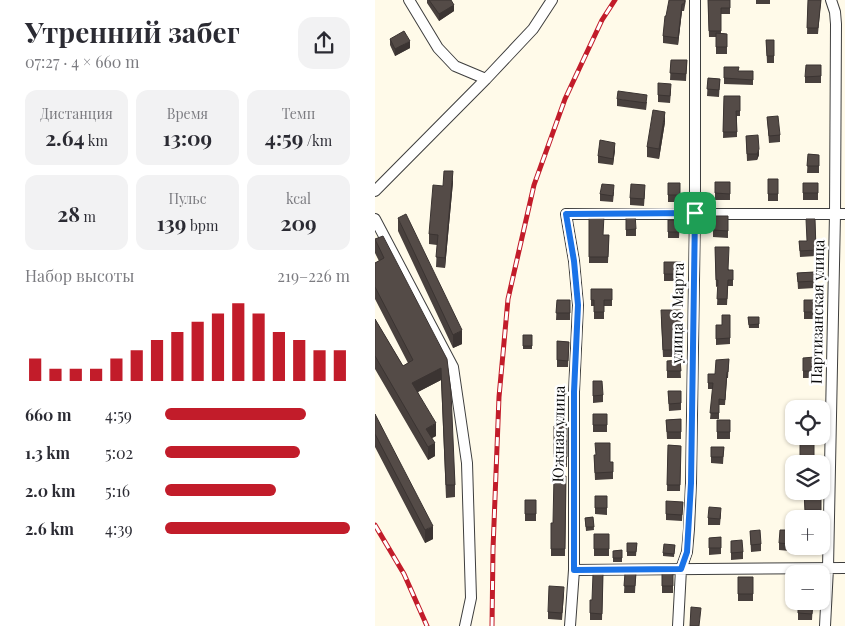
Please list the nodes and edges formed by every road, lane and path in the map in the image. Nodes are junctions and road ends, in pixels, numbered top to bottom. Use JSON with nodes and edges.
{"nodes":[{"id":1,"x":409,"y":0,"type":"edge"},
{"id":2,"x":552,"y":0,"type":"edge"},
{"id":3,"x":695,"y":0,"type":"edge"},
{"id":4,"x":831,"y":0,"type":"edge"},
{"id":5,"x":486,"y":79,"type":"junction"},
{"id":6,"x":375,"y":191,"type":"edge"},
{"id":7,"x":695,"y":213,"type":"junction"},
{"id":8,"x":840,"y":214,"type":"edge"},
{"id":9,"x":375,"y":219,"type":"edge"},
{"id":10,"x":828,"y":565,"type":"edge"},
{"id":11,"x":785,"y":568,"type":"edge"},
{"id":12,"x":830,"y":568,"type":"edge"},
{"id":13,"x":845,"y":568,"type":"edge"},
{"id":14,"x":681,"y":569,"type":"junction"},
{"id":15,"x":574,"y":570,"type":"junction"},
{"id":16,"x":826,"y":610,"type":"edge"},
{"id":17,"x":465,"y":626,"type":"edge"},
{"id":18,"x":570,"y":626,"type":"edge"},
{"id":19,"x":678,"y":626,"type":"edge"},
{"id":20,"x":825,"y":626,"type":"edge"}],
"edges":[{"from":1,"to":5,"type":"street"},
{"from":2,"to":5,"type":"street"},
{"from":3,"to":7,"type":"street","name":"улица 8 Марта"},
{"from":4,"to":8,"type":"street","name":"Партизанская улица"},
{"from":5,"to":6,"type":"street"},
{"from":7,"to":8,"type":"street"},
{"from":7,"to":14,"type":"street","name":"улица 8 Марта"},
{"from":7,"to":15,"type":"street","name":"Южная улица"},
{"from":8,"to":10,"type":"street","name":"Партизанская улица"},
{"from":9,"to":17,"type":"street"},
{"from":11,"to":14,"type":"street"},
{"from":12,"to":13,"type":"street"},
{"from":14,"to":15,"type":"street"},
{"from":14,"to":19,"type":"street","name":"улица 8 Марта"},
{"from":15,"to":18,"type":"street","name":"Южная улица"},
{"from":16,"to":20,"type":"street","name":"Партизанская улица"}]}
